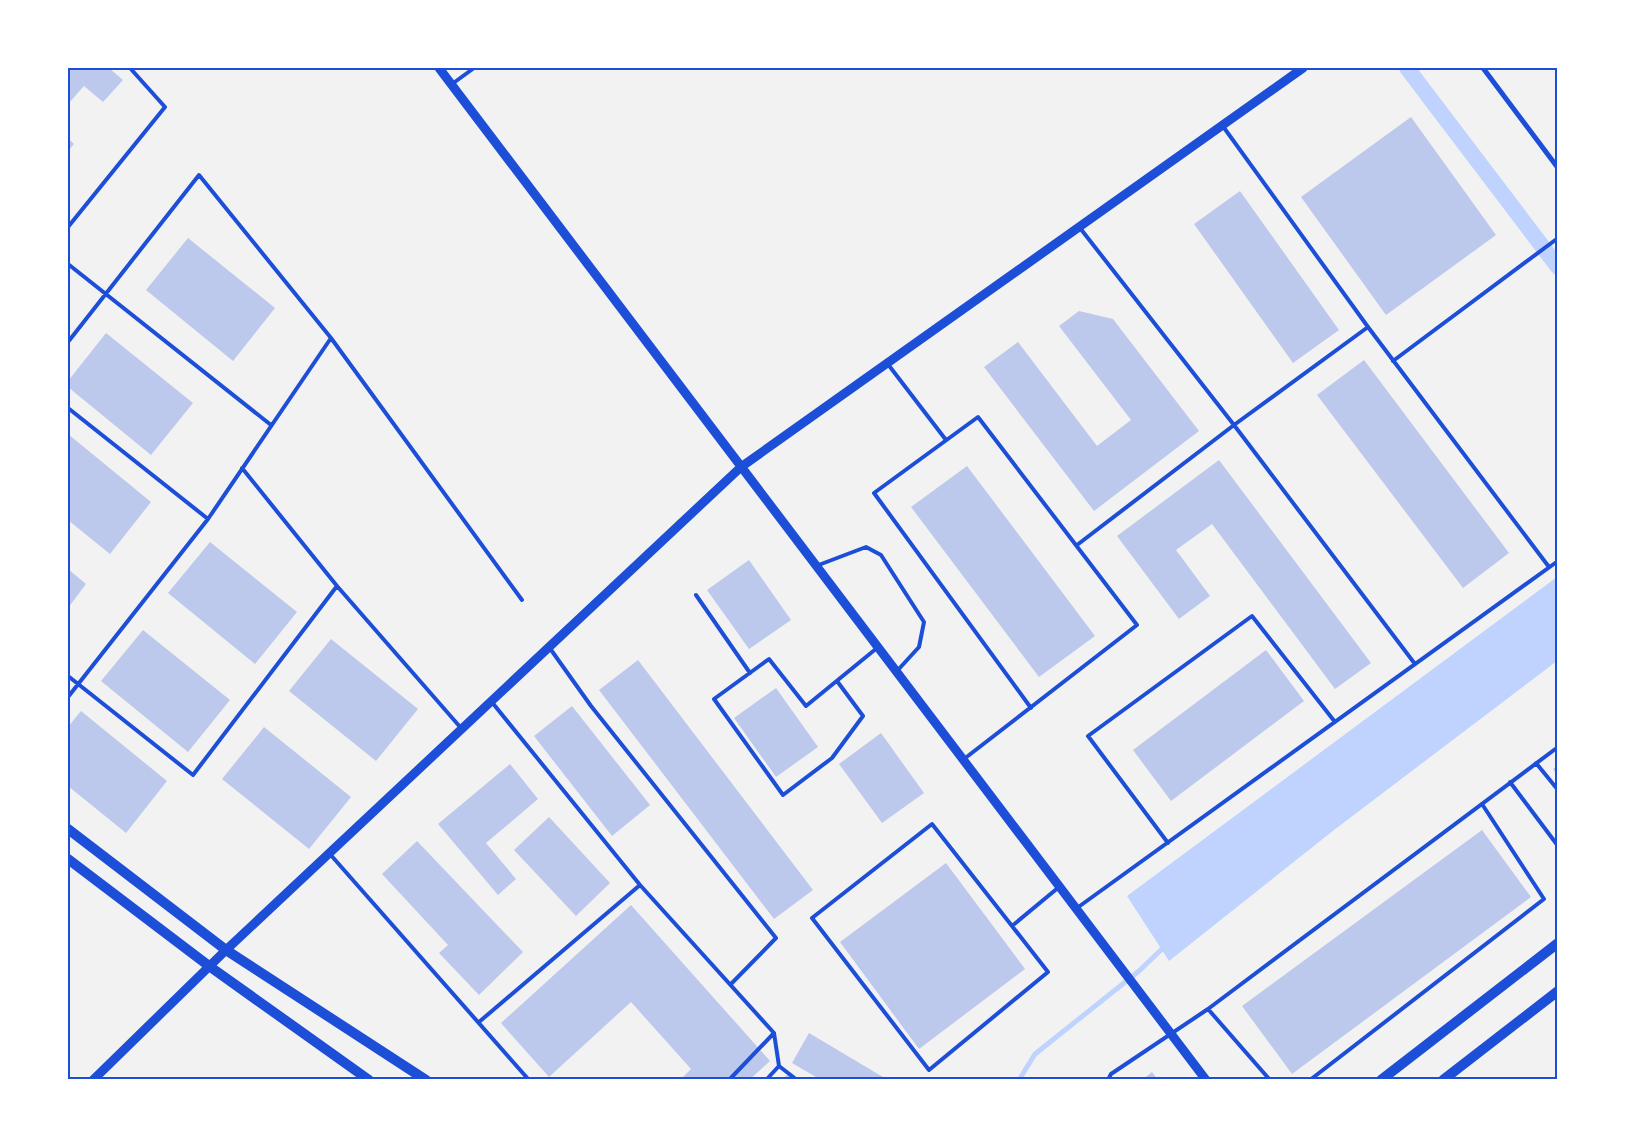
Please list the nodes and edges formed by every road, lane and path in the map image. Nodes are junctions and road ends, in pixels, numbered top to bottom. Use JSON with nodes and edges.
{"nodes":[{"id":1,"x":130,"y":68,"type":"edge"},
{"id":2,"x":439,"y":68,"type":"edge"},
{"id":3,"x":474,"y":68,"type":"edge"},
{"id":4,"x":1303,"y":68,"type":"edge"},
{"id":5,"x":1483,"y":68,"type":"edge"},
{"id":6,"x":451,"y":84,"type":"junction"},
{"id":7,"x":1222,"y":125,"type":"junction"},
{"id":8,"x":1558,"y":168,"type":"edge"},
{"id":9,"x":1079,"y":226,"type":"junction"},
{"id":10,"x":68,"y":227,"type":"edge"},
{"id":11,"x":1558,"y":238,"type":"edge"},
{"id":12,"x":68,"y":264,"type":"edge"},
{"id":13,"x":1368,"y":327,"type":"junction"},
{"id":14,"x":331,"y":338,"type":"junction"},
{"id":15,"x":68,"y":342,"type":"edge"},
{"id":16,"x":1393,"y":361,"type":"junction"},
{"id":17,"x":887,"y":363,"type":"junction"},
{"id":18,"x":68,"y":408,"type":"edge"},
{"id":19,"x":271,"y":425,"type":"junction"},
{"id":20,"x":1234,"y":425,"type":"junction"},
{"id":21,"x":946,"y":440,"type":"junction"},
{"id":22,"x":741,"y":467,"type":"junction"},
{"id":23,"x":242,"y":468,"type":"junction"},
{"id":24,"x":208,"y":519,"type":"junction"},
{"id":25,"x":1077,"y":545,"type":"junction"},
{"id":26,"x":1558,"y":561,"type":"edge"},
{"id":27,"x":816,"y":566,"type":"junction"},
{"id":28,"x":1549,"y":567,"type":"junction"},
{"id":29,"x":337,"y":586,"type":"junction"},
{"id":30,"x":696,"y":595,"type":"dead end"},
{"id":31,"x":522,"y":600,"type":"dead end"},
{"id":32,"x":879,"y":646,"type":"junction"},
{"id":33,"x":549,"y":647,"type":"junction"},
{"id":34,"x":1415,"y":664,"type":"junction"},
{"id":35,"x":897,"y":671,"type":"junction"},
{"id":36,"x":750,"y":673,"type":"junction"},
{"id":37,"x":68,"y":676,"type":"edge"},
{"id":38,"x":837,"y":681,"type":"junction"},
{"id":39,"x":68,"y":697,"type":"edge"},
{"id":40,"x":491,"y":701,"type":"junction"},
{"id":41,"x":1030,"y":708,"type":"junction"},
{"id":42,"x":1335,"y":722,"type":"junction"},
{"id":43,"x":462,"y":729,"type":"junction"},
{"id":44,"x":1558,"y":747,"type":"edge"},
{"id":45,"x":964,"y":759,"type":"junction"},
{"id":46,"x":1536,"y":762,"type":"junction"},
{"id":47,"x":1510,"y":782,"type":"junction"},
{"id":48,"x":1558,"y":790,"type":"edge"},
{"id":49,"x":1482,"y":804,"type":"junction"},
{"id":50,"x":68,"y":830,"type":"edge"},
{"id":51,"x":1168,"y":843,"type":"junction"},
{"id":52,"x":1558,"y":846,"type":"edge"},
{"id":53,"x":330,"y":853,"type":"junction"},
{"id":54,"x":68,"y":859,"type":"edge"},
{"id":55,"x":640,"y":885,"type":"junction"},
{"id":56,"x":1060,"y":886,"type":"junction"},
{"id":57,"x":1077,"y":908,"type":"junction"},
{"id":58,"x":1012,"y":926,"type":"junction"},
{"id":59,"x":1558,"y":943,"type":"edge"},
{"id":60,"x":226,"y":950,"type":"junction"},
{"id":61,"x":209,"y":966,"type":"junction"},
{"id":62,"x":731,"y":984,"type":"junction"},
{"id":63,"x":1558,"y":991,"type":"edge"},
{"id":64,"x":1208,"y":1009,"type":"junction"},
{"id":65,"x":479,"y":1022,"type":"junction"},
{"id":66,"x":774,"y":1033,"type":"junction"},
{"id":67,"x":780,"y":1066,"type":"junction"},
{"id":68,"x":93,"y":1080,"type":"edge"},
{"id":69,"x":369,"y":1080,"type":"edge"},
{"id":70,"x":426,"y":1080,"type":"edge"},
{"id":71,"x":530,"y":1080,"type":"edge"},
{"id":72,"x":729,"y":1080,"type":"edge"},
{"id":73,"x":766,"y":1080,"type":"edge"},
{"id":74,"x":797,"y":1080,"type":"edge"},
{"id":75,"x":1108,"y":1080,"type":"edge"},
{"id":76,"x":1206,"y":1080,"type":"edge"},
{"id":77,"x":1270,"y":1080,"type":"edge"},
{"id":78,"x":1310,"y":1080,"type":"edge"},
{"id":79,"x":1381,"y":1080,"type":"edge"},
{"id":80,"x":1443,"y":1080,"type":"edge"}],
"edges":[{"from":1,"to":10,"type":"lane"},
{"from":2,"to":6,"type":"street"},
{"from":3,"to":6,"type":"lane"},
{"from":4,"to":7,"type":"street"},
{"from":5,"to":8,"type":"street"},
{"from":6,"to":22,"type":"street"},
{"from":7,"to":9,"type":"street"},
{"from":7,"to":13,"type":"lane"},
{"from":9,"to":17,"type":"street"},
{"from":9,"to":20,"type":"lane"},
{"from":11,"to":16,"type":"lane"},
{"from":12,"to":19,"type":"lane"},
{"from":13,"to":16,"type":"lane"},
{"from":13,"to":20,"type":"lane"},
{"from":14,"to":15,"type":"lane"},
{"from":14,"to":19,"type":"lane"},
{"from":14,"to":31,"type":"lane"},
{"from":16,"to":28,"type":"lane"},
{"from":17,"to":21,"type":"lane"},
{"from":17,"to":22,"type":"street"},
{"from":18,"to":24,"type":"lane"},
{"from":19,"to":23,"type":"lane"},
{"from":20,"to":25,"type":"lane"},
{"from":20,"to":34,"type":"lane"},
{"from":21,"to":25,"type":"lane"},
{"from":21,"to":41,"type":"lane"},
{"from":22,"to":27,"type":"street"},
{"from":22,"to":33,"type":"street"},
{"from":23,"to":24,"type":"lane"},
{"from":23,"to":29,"type":"lane"},
{"from":24,"to":39,"type":"lane"},
{"from":25,"to":41,"type":"lane"},
{"from":26,"to":28,"type":"lane"},
{"from":27,"to":32,"type":"street"},
{"from":27,"to":35,"type":"lane"},
{"from":28,"to":34,"type":"lane"},
{"from":29,"to":37,"type":"lane"},
{"from":29,"to":43,"type":"lane"},
{"from":30,"to":36,"type":"lane"},
{"from":32,"to":35,"type":"street"},
{"from":32,"to":38,"type":"lane"},
{"from":33,"to":40,"type":"street"},
{"from":33,"to":62,"type":"lane"},
{"from":34,"to":42,"type":"lane"},
{"from":35,"to":45,"type":"street"},
{"from":36,"to":38,"type":"lane"},
{"from":36,"to":38,"type":"lane"},
{"from":40,"to":43,"type":"street"},
{"from":40,"to":55,"type":"lane"},
{"from":41,"to":45,"type":"lane"},
{"from":42,"to":51,"type":"lane"},
{"from":42,"to":51,"type":"lane"},
{"from":43,"to":53,"type":"street"},
{"from":44,"to":46,"type":"lane"},
{"from":45,"to":56,"type":"street"},
{"from":46,"to":47,"type":"lane"},
{"from":46,"to":48,"type":"lane"},
{"from":47,"to":49,"type":"lane"},
{"from":47,"to":52,"type":"lane"},
{"from":49,"to":64,"type":"lane"},
{"from":49,"to":78,"type":"lane"},
{"from":50,"to":60,"type":"main road"},
{"from":51,"to":57,"type":"lane"},
{"from":53,"to":60,"type":"street"},
{"from":53,"to":65,"type":"lane"},
{"from":54,"to":61,"type":"main road"},
{"from":55,"to":62,"type":"lane"},
{"from":55,"to":65,"type":"lane"},
{"from":56,"to":57,"type":"street"},
{"from":56,"to":58,"type":"lane"},
{"from":57,"to":76,"type":"street"},
{"from":58,"to":58,"type":"lane"},
{"from":59,"to":79,"type":"main road"},
{"from":60,"to":61,"type":"street"},
{"from":60,"to":70,"type":"main road"},
{"from":61,"to":68,"type":"street"},
{"from":61,"to":69,"type":"main road"},
{"from":62,"to":66,"type":"lane"},
{"from":63,"to":80,"type":"main road"},
{"from":64,"to":75,"type":"lane"},
{"from":64,"to":77,"type":"lane"},
{"from":65,"to":71,"type":"lane"},
{"from":66,"to":67,"type":"lane"},
{"from":66,"to":72,"type":"lane"},
{"from":67,"to":73,"type":"lane"},
{"from":67,"to":74,"type":"lane"}]}
